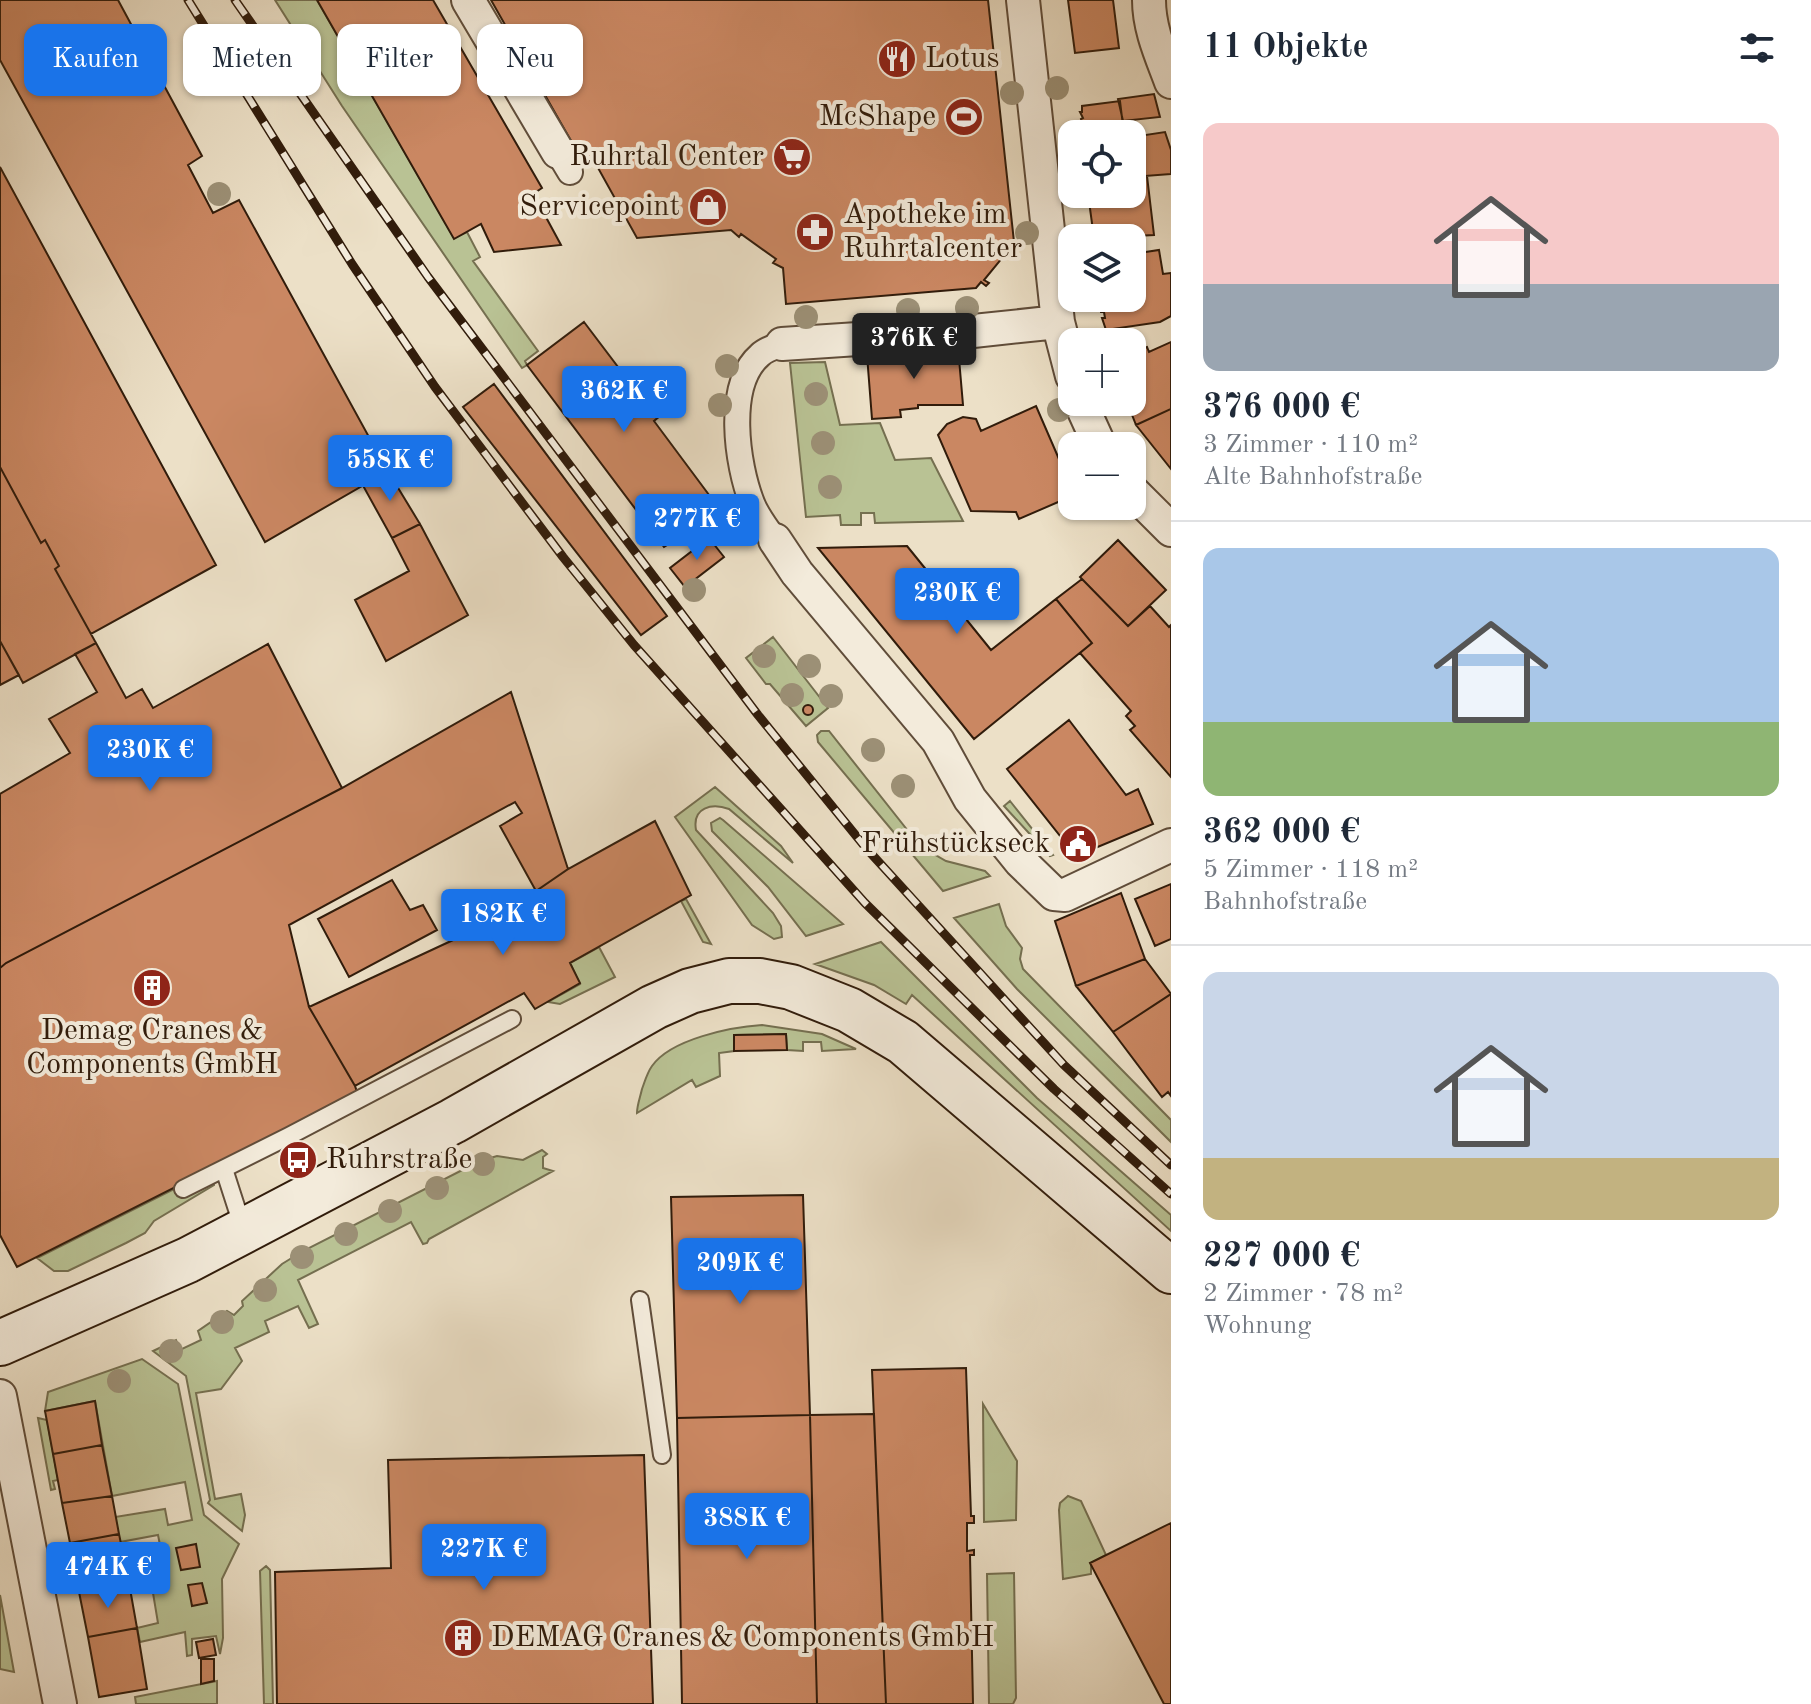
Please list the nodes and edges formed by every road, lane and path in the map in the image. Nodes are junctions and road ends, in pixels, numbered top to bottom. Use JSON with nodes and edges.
{"nodes":[{"id":1,"x":468,"y":0,"type":"edge"},
{"id":2,"x":1023,"y":0,"type":"edge"},
{"id":3,"x":1149,"y":0,"type":"edge"},
{"id":4,"x":1171,"y":82,"type":"edge"},
{"id":5,"x":564,"y":162,"type":"dead end"},
{"id":6,"x":1058,"y":322,"type":"junction"},
{"id":7,"x":1060,"y":328,"type":"edge"},
{"id":8,"x":782,"y":344,"type":"joint"},
{"id":9,"x":1146,"y":505,"type":"edge"},
{"id":10,"x":1171,"y":530,"type":"edge"},
{"id":11,"x":775,"y":540,"type":"joint"},
{"id":12,"x":1171,"y":845,"type":"edge"},
{"id":13,"x":512,"y":1019,"type":"dead end"},
{"id":14,"x":224,"y":1169,"type":"junction"},
{"id":15,"x":183,"y":1189,"type":"dead end"},
{"id":16,"x":244,"y":1230,"type":"junction"},
{"id":17,"x":1171,"y":1271,"type":"edge"},
{"id":18,"x":640,"y":1300,"type":"dead end"},
{"id":19,"x":0,"y":1343,"type":"edge"},
{"id":20,"x":0,"y":1396,"type":"edge"},
{"id":21,"x":662,"y":1455,"type":"dead end"},
{"id":22,"x":60,"y":1704,"type":"edge"}],
"edges":[{"from":1,"to":5,"type":"street"},
{"from":2,"to":6,"type":"street"},
{"from":3,"to":4,"type":"street"},
{"from":6,"to":7,"type":"street"},
{"from":6,"to":8,"type":"street"},
{"from":8,"to":11,"type":"street"},
{"from":9,"to":10,"type":"street"},
{"from":11,"to":12,"type":"street"},
{"from":13,"to":14,"type":"lane"},
{"from":14,"to":15,"type":"lane"},
{"from":14,"to":16,"type":"lane"},
{"from":16,"to":17,"type":"main road"},
{"from":16,"to":19,"type":"main road"},
{"from":18,"to":21,"type":"lane"},
{"from":20,"to":22,"type":"street"}]}
